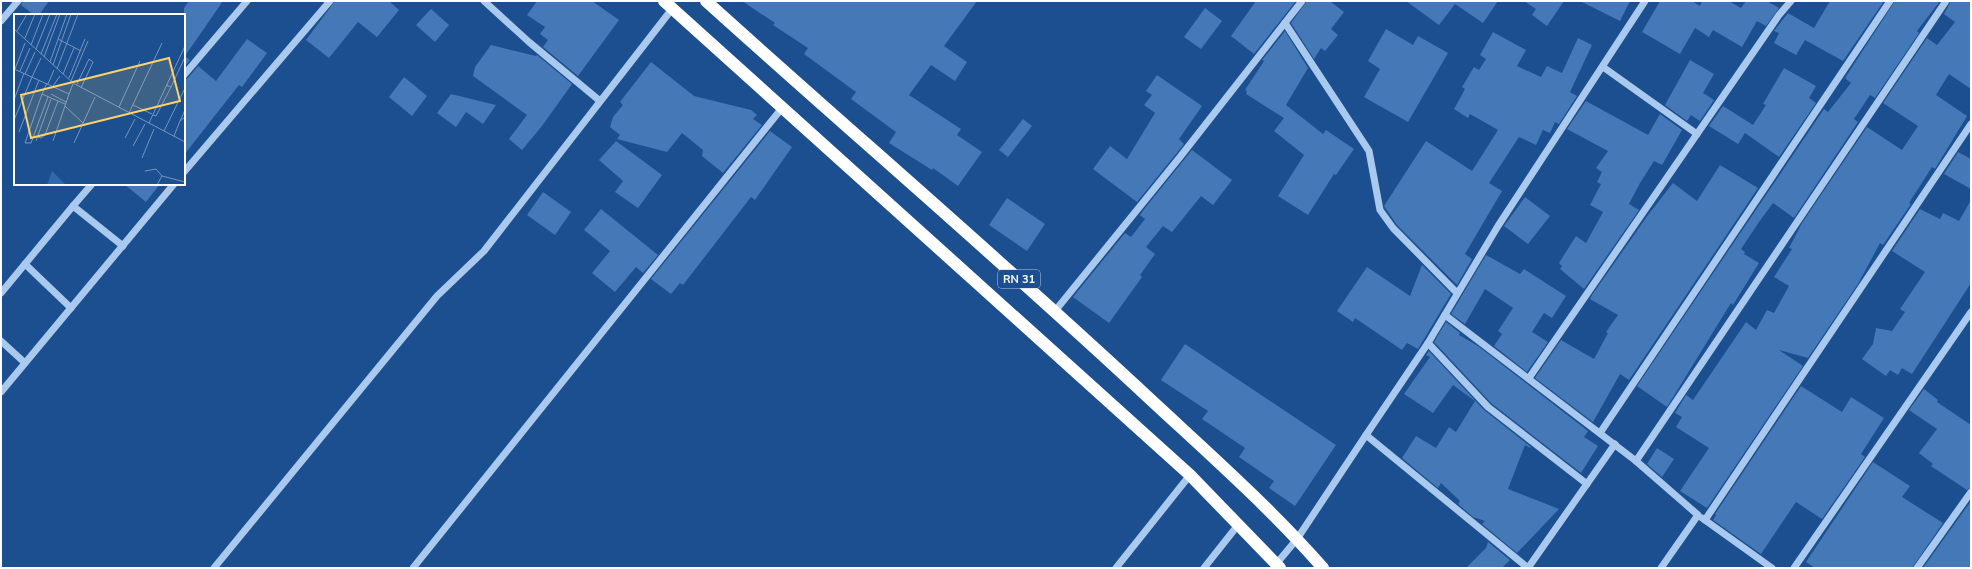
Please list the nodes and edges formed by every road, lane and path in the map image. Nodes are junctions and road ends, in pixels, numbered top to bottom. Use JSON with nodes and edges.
{"nodes":[{"id":1,"x":18,"y":1,"type":"edge"},
{"id":2,"x":247,"y":1,"type":"edge"},
{"id":3,"x":330,"y":1,"type":"edge"},
{"id":4,"x":484,"y":1,"type":"edge"},
{"id":5,"x":706,"y":1,"type":"edge"},
{"id":6,"x":1302,"y":1,"type":"edge"},
{"id":7,"x":1645,"y":1,"type":"edge"},
{"id":8,"x":1791,"y":1,"type":"edge"},
{"id":9,"x":1890,"y":1,"type":"edge"},
{"id":10,"x":1946,"y":1,"type":"edge"},
{"id":11,"x":668,"y":5,"type":"edge"},
{"id":12,"x":1,"y":21,"type":"edge"},
{"id":13,"x":1285,"y":23,"type":"junction"},
{"id":14,"x":1603,"y":67,"type":"junction"},
{"id":15,"x":185,"y":74,"type":"edge"},
{"id":16,"x":600,"y":101,"type":"junction"},
{"id":17,"x":782,"y":108,"type":"junction"},
{"id":18,"x":1971,"y":124,"type":"edge"},
{"id":19,"x":1697,"y":134,"type":"junction"},
{"id":20,"x":185,"y":171,"type":"edge"},
{"id":21,"x":91,"y":185,"type":"edge"},
{"id":22,"x":173,"y":185,"type":"edge"},
{"id":23,"x":73,"y":206,"type":"junction"},
{"id":24,"x":123,"y":246,"type":"junction"},
{"id":25,"x":25,"y":264,"type":"junction"},
{"id":26,"x":1,"y":293,"type":"edge"},
{"id":27,"x":1457,"y":293,"type":"junction"},
{"id":28,"x":71,"y":308,"type":"junction"},
{"id":29,"x":1055,"y":311,"type":"junction"},
{"id":30,"x":1971,"y":312,"type":"edge"},
{"id":31,"x":1445,"y":315,"type":"junction"},
{"id":32,"x":1,"y":341,"type":"edge"},
{"id":33,"x":1428,"y":343,"type":"junction"},
{"id":34,"x":25,"y":363,"type":"junction"},
{"id":35,"x":1529,"y":378,"type":"junction"},
{"id":36,"x":1,"y":392,"type":"edge"},
{"id":37,"x":1600,"y":433,"type":"junction"},
{"id":38,"x":1366,"y":435,"type":"junction"},
{"id":39,"x":1615,"y":444,"type":"junction"},
{"id":40,"x":1636,"y":461,"type":"junction"},
{"id":41,"x":1190,"y":475,"type":"junction"},
{"id":42,"x":1587,"y":484,"type":"junction"},
{"id":43,"x":1971,"y":492,"type":"edge"},
{"id":44,"x":1698,"y":515,"type":"junction"},
{"id":45,"x":1705,"y":520,"type":"junction"},
{"id":46,"x":1238,"y":525,"type":"junction"},
{"id":47,"x":1297,"y":539,"type":"junction"},
{"id":48,"x":1278,"y":566,"type":"edge"},
{"id":49,"x":214,"y":568,"type":"edge"},
{"id":50,"x":413,"y":568,"type":"edge"},
{"id":51,"x":1116,"y":568,"type":"edge"},
{"id":52,"x":1204,"y":568,"type":"edge"},
{"id":53,"x":1322,"y":568,"type":"edge"},
{"id":54,"x":1528,"y":568,"type":"edge"},
{"id":55,"x":1661,"y":568,"type":"edge"},
{"id":56,"x":1772,"y":568,"type":"edge"},
{"id":57,"x":1794,"y":568,"type":"edge"},
{"id":58,"x":1917,"y":568,"type":"edge"}],
"edges":[{"from":1,"to":12,"type":"street"},
{"from":2,"to":15,"type":"street"},
{"from":3,"to":20,"type":"street"},
{"from":4,"to":16,"type":"street"},
{"from":5,"to":29,"type":"highway","number":"RN 31"},
{"from":6,"to":13,"type":"street"},
{"from":7,"to":14,"type":"street"},
{"from":8,"to":19,"type":"street"},
{"from":9,"to":37,"type":"street"},
{"from":10,"to":40,"type":"street"},
{"from":11,"to":16,"type":"street"},
{"from":11,"to":17,"type":"highway","number":"RN 31"},
{"from":13,"to":27,"type":"street"},
{"from":13,"to":29,"type":"street"},
{"from":14,"to":19,"type":"street"},
{"from":14,"to":27,"type":"street"},
{"from":16,"to":49,"type":"street"},
{"from":17,"to":41,"type":"highway","number":"RN 31"},
{"from":17,"to":50,"type":"street"},
{"from":18,"to":45,"type":"street"},
{"from":19,"to":35,"type":"street"},
{"from":21,"to":23,"type":"street"},
{"from":22,"to":24,"type":"street"},
{"from":23,"to":24,"type":"street"},
{"from":23,"to":25,"type":"street"},
{"from":24,"to":28,"type":"street"},
{"from":25,"to":26,"type":"street"},
{"from":25,"to":28,"type":"street"},
{"from":27,"to":31,"type":"street"},
{"from":28,"to":34,"type":"street"},
{"from":29,"to":47,"type":"highway","number":"RN 31"},
{"from":30,"to":57,"type":"street"},
{"from":31,"to":33,"type":"street"},
{"from":31,"to":35,"type":"street"},
{"from":32,"to":34,"type":"street"},
{"from":33,"to":38,"type":"street"},
{"from":33,"to":42,"type":"street"},
{"from":34,"to":36,"type":"street"},
{"from":35,"to":37,"type":"street"},
{"from":37,"to":39,"type":"street"},
{"from":38,"to":47,"type":"street"},
{"from":38,"to":54,"type":"street"},
{"from":39,"to":40,"type":"street"},
{"from":39,"to":42,"type":"street"},
{"from":40,"to":44,"type":"street"},
{"from":41,"to":46,"type":"highway","number":"RN 31"},
{"from":41,"to":51,"type":"street"},
{"from":42,"to":54,"type":"street"},
{"from":43,"to":58,"type":"street"},
{"from":44,"to":45,"type":"street"},
{"from":44,"to":55,"type":"street"},
{"from":45,"to":56,"type":"street"},
{"from":46,"to":48,"type":"highway","number":"RN 31"},
{"from":46,"to":52,"type":"street"},
{"from":47,"to":48,"type":"street"},
{"from":47,"to":53,"type":"highway","number":"RN 31"}]}
